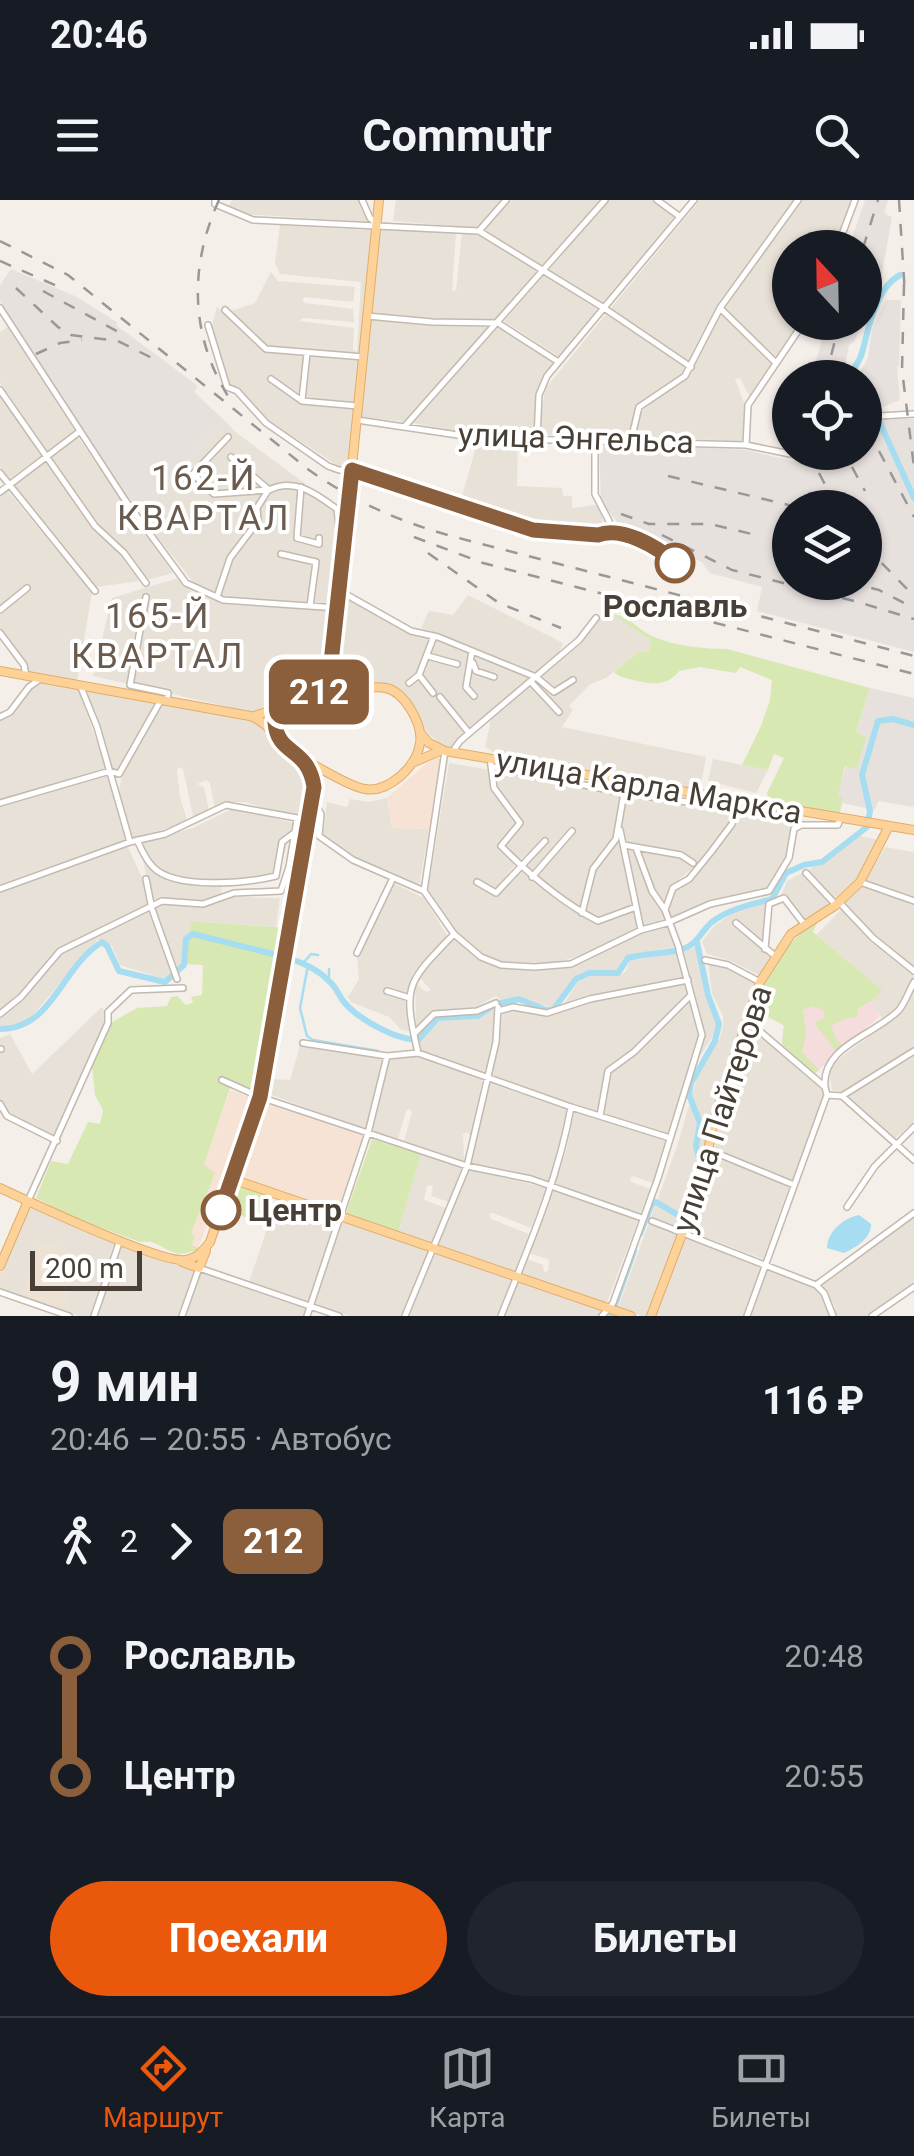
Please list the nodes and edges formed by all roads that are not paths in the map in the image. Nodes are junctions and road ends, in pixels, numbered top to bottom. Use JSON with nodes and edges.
{"nodes":[{"id":1,"x":362,"y":200,"type":"edge"},
{"id":2,"x":378,"y":200,"type":"edge"},
{"id":3,"x":506,"y":200,"type":"edge"},
{"id":4,"x":605,"y":200,"type":"edge"},
{"id":5,"x":657,"y":200,"type":"edge"},
{"id":6,"x":694,"y":200,"type":"edge"},
{"id":7,"x":798,"y":200,"type":"edge"},
{"id":8,"x":855,"y":200,"type":"edge"},
{"id":9,"x":214,"y":202,"type":"edge"},
{"id":10,"x":680,"y":216,"type":"junction"},
{"id":11,"x":376,"y":224,"type":"junction"},
{"id":12,"x":844,"y":230,"type":"edge"},
{"id":13,"x":479,"y":231,"type":"junction"},
{"id":14,"x":544,"y":270,"type":"junction"},
{"id":15,"x":0,"y":308,"type":"edge"},
{"id":16,"x":604,"y":308,"type":"junction"},
{"id":17,"x":720,"y":308,"type":"junction"},
{"id":18,"x":225,"y":310,"type":"dead end"},
{"id":19,"x":367,"y":316,"type":"junction"},
{"id":20,"x":9,"y":323,"type":"junction"},
{"id":21,"x":498,"y":323,"type":"junction"},
{"id":22,"x":208,"y":325,"type":"dead end"},
{"id":23,"x":0,"y":328,"type":"edge"},
{"id":24,"x":308,"y":353,"type":"junction"},
{"id":25,"x":364,"y":358,"type":"junction"},
{"id":26,"x":774,"y":360,"type":"edge"},
{"id":27,"x":558,"y":362,"type":"junction"},
{"id":28,"x":691,"y":367,"type":"junction"},
{"id":29,"x":772,"y":368,"type":"edge"},
{"id":30,"x":271,"y":379,"type":"dead end"},
{"id":31,"x":0,"y":390,"type":"edge"},
{"id":32,"x":302,"y":401,"type":"junction"},
{"id":33,"x":358,"y":406,"type":"junction"},
{"id":34,"x":914,"y":414,"type":"edge"},
{"id":35,"x":882,"y":416,"type":"edge"},
{"id":36,"x":357,"y":420,"type":"junction"},
{"id":37,"x":406,"y":426,"type":"junction"},
{"id":38,"x":79,"y":432,"type":"junction"},
{"id":39,"x":228,"y":436,"type":"dead end"},
{"id":40,"x":536,"y":438,"type":"junction"},
{"id":41,"x":595,"y":440,"type":"junction"},
{"id":42,"x":631,"y":440,"type":"junction"},
{"id":43,"x":746,"y":445,"type":"junction"},
{"id":44,"x":772,"y":450,"type":"edge"},
{"id":45,"x":46,"y":457,"type":"junction"},
{"id":46,"x":231,"y":458,"type":"dead end"},
{"id":47,"x":0,"y":473,"type":"edge"},
{"id":48,"x":352,"y":473,"type":"junction"},
{"id":49,"x":8,"y":486,"type":"junction"},
{"id":50,"x":301,"y":487,"type":"junction"},
{"id":51,"x":269,"y":490,"type":"junction"},
{"id":52,"x":0,"y":492,"type":"edge"},
{"id":53,"x":346,"y":526,"type":"junction"},
{"id":54,"x":606,"y":532,"type":"junction"},
{"id":55,"x":319,"y":538,"type":"dead end"},
{"id":56,"x":282,"y":554,"type":"dead end"},
{"id":57,"x":675,"y":563,"type":"dead end"},
{"id":58,"x":146,"y":584,"type":"dead end"},
{"id":59,"x":27,"y":588,"type":"dead end"},
{"id":60,"x":95,"y":590,"type":"dead end"},
{"id":61,"x":340,"y":591,"type":"junction"},
{"id":62,"x":146,"y":597,"type":"dead end"},
{"id":63,"x":216,"y":598,"type":"junction"},
{"id":64,"x":310,"y":606,"type":"junction"},
{"id":65,"x":338,"y":608,"type":"junction"},
{"id":66,"x":0,"y":610,"type":"edge"},
{"id":67,"x":596,"y":618,"type":"dead end"},
{"id":68,"x":0,"y":634,"type":"edge"},
{"id":69,"x":434,"y":636,"type":"junction"},
{"id":70,"x":472,"y":651,"type":"junction"},
{"id":71,"x":428,"y":656,"type":"junction"},
{"id":72,"x":472,"y":660,"type":"junction"},
{"id":73,"x":457,"y":664,"type":"dead end"},
{"id":74,"x":0,"y":672,"type":"edge"},
{"id":75,"x":332,"y":672,"type":"junction"},
{"id":76,"x":419,"y":674,"type":"junction"},
{"id":77,"x":26,"y":676,"type":"junction"},
{"id":78,"x":494,"y":677,"type":"dead end"},
{"id":79,"x":41,"y":679,"type":"junction"},
{"id":80,"x":534,"y":680,"type":"junction"},
{"id":81,"x":573,"y":680,"type":"dead end"},
{"id":82,"x":409,"y":683,"type":"dead end"},
{"id":83,"x":80,"y":685,"type":"junction"},
{"id":84,"x":350,"y":690,"type":"junction"},
{"id":85,"x":315,"y":694,"type":"junction"},
{"id":86,"x":474,"y":696,"type":"dead end"},
{"id":87,"x":164,"y":700,"type":"junction"},
{"id":88,"x":287,"y":706,"type":"junction"},
{"id":89,"x":560,"y":712,"type":"dead end"},
{"id":90,"x":250,"y":716,"type":"junction"},
{"id":91,"x":0,"y":717,"type":"edge"},
{"id":92,"x":419,"y":730,"type":"junction"},
{"id":93,"x":469,"y":733,"type":"junction"},
{"id":94,"x":277,"y":736,"type":"junction"},
{"id":95,"x":446,"y":751,"type":"junction"},
{"id":96,"x":306,"y":760,"type":"junction"},
{"id":97,"x":492,"y":763,"type":"junction"},
{"id":98,"x":409,"y":766,"type":"junction"},
{"id":99,"x":110,"y":770,"type":"junction"},
{"id":100,"x":119,"y":774,"type":"junction"},
{"id":101,"x":338,"y":778,"type":"junction"},
{"id":102,"x":314,"y":787,"type":"junction"},
{"id":103,"x":116,"y":792,"type":"junction"},
{"id":104,"x":624,"y":793,"type":"junction"},
{"id":105,"x":0,"y":803,"type":"edge"},
{"id":106,"x":738,"y":805,"type":"junction"},
{"id":107,"x":310,"y":808,"type":"junction"},
{"id":108,"x":840,"y":819,"type":"junction"},
{"id":109,"x":297,"y":820,"type":"junction"},
{"id":110,"x":308,"y":820,"type":"junction"},
{"id":111,"x":618,"y":826,"type":"junction"},
{"id":112,"x":889,"y":826,"type":"junction"},
{"id":113,"x":914,"y":830,"type":"edge"},
{"id":114,"x":572,"y":831,"type":"dead end"},
{"id":115,"x":294,"y":834,"type":"junction"},
{"id":116,"x":133,"y":841,"type":"junction"},
{"id":117,"x":545,"y":841,"type":"dead end"},
{"id":118,"x":624,"y":846,"type":"junction"},
{"id":119,"x":636,"y":848,"type":"junction"},
{"id":120,"x":692,"y":863,"type":"dead end"},
{"id":121,"x":520,"y":865,"type":"junction"},
{"id":122,"x":806,"y":873,"type":"dead end"},
{"id":123,"x":532,"y":876,"type":"junction"},
{"id":124,"x":146,"y":879,"type":"dead end"},
{"id":125,"x":392,"y":880,"type":"junction"},
{"id":126,"x":477,"y":882,"type":"dead end"},
{"id":127,"x":860,"y":882,"type":"junction"},
{"id":128,"x":0,"y":889,"type":"edge"},
{"id":129,"x":424,"y":891,"type":"junction"},
{"id":130,"x":914,"y":901,"type":"edge"},
{"id":131,"x":838,"y":904,"type":"junction"},
{"id":132,"x":151,"y":907,"type":"junction"},
{"id":133,"x":636,"y":907,"type":"junction"},
{"id":134,"x":665,"y":910,"type":"junction"},
{"id":135,"x":582,"y":913,"type":"junction"},
{"id":136,"x":668,"y":923,"type":"junction"},
{"id":137,"x":736,"y":923,"type":"dead end"},
{"id":138,"x":804,"y":924,"type":"junction"},
{"id":139,"x":641,"y":930,"type":"junction"},
{"id":140,"x":454,"y":934,"type":"junction"},
{"id":141,"x":765,"y":950,"type":"junction"},
{"id":142,"x":357,"y":953,"type":"dead end"},
{"id":143,"x":775,"y":956,"type":"junction"},
{"id":144,"x":706,"y":960,"type":"dead end"},
{"id":145,"x":914,"y":971,"type":"edge"},
{"id":146,"x":175,"y":976,"type":"dead end"},
{"id":147,"x":688,"y":980,"type":"junction"},
{"id":148,"x":760,"y":982,"type":"junction"},
{"id":149,"x":914,"y":982,"type":"edge"},
{"id":150,"x":182,"y":988,"type":"dead end"},
{"id":151,"x":387,"y":991,"type":"dead end"},
{"id":152,"x":691,"y":995,"type":"junction"},
{"id":153,"x":410,"y":998,"type":"junction"},
{"id":154,"x":497,"y":1007,"type":"junction"},
{"id":155,"x":0,"y":1014,"type":"edge"},
{"id":156,"x":749,"y":1022,"type":"junction"},
{"id":157,"x":414,"y":1034,"type":"junction"},
{"id":158,"x":304,"y":1043,"type":"dead end"},
{"id":159,"x":914,"y":1051,"type":"edge"},
{"id":160,"x":418,"y":1053,"type":"junction"},
{"id":161,"x":387,"y":1056,"type":"junction"},
{"id":162,"x":486,"y":1078,"type":"junction"},
{"id":163,"x":222,"y":1080,"type":"dead end"},
{"id":164,"x":826,"y":1091,"type":"junction"},
{"id":165,"x":842,"y":1096,"type":"junction"},
{"id":166,"x":260,"y":1097,"type":"junction"},
{"id":167,"x":0,"y":1104,"type":"edge"},
{"id":168,"x":571,"y":1108,"type":"junction"},
{"id":169,"x":600,"y":1116,"type":"junction"},
{"id":170,"x":914,"y":1126,"type":"edge"},
{"id":171,"x":368,"y":1133,"type":"junction"},
{"id":172,"x":671,"y":1138,"type":"junction"},
{"id":173,"x":57,"y":1141,"type":"junction"},
{"id":174,"x":895,"y":1143,"type":"junction"},
{"id":175,"x":709,"y":1150,"type":"junction"},
{"id":176,"x":914,"y":1160,"type":"edge"},
{"id":177,"x":467,"y":1166,"type":"junction"},
{"id":178,"x":232,"y":1180,"type":"junction"},
{"id":179,"x":794,"y":1185,"type":"junction"},
{"id":180,"x":551,"y":1186,"type":"junction"},
{"id":181,"x":0,"y":1188,"type":"edge"},
{"id":182,"x":28,"y":1201,"type":"junction"},
{"id":183,"x":847,"y":1207,"type":"dead end"},
{"id":184,"x":914,"y":1213,"type":"edge"},
{"id":185,"x":340,"y":1218,"type":"junction"},
{"id":186,"x":642,"y":1218,"type":"junction"},
{"id":187,"x":652,"y":1221,"type":"dead end"},
{"id":188,"x":683,"y":1232,"type":"junction"},
{"id":189,"x":120,"y":1240,"type":"junction"},
{"id":190,"x":210,"y":1242,"type":"junction"},
{"id":191,"x":434,"y":1248,"type":"junction"},
{"id":192,"x":176,"y":1260,"type":"junction"},
{"id":193,"x":1,"y":1262,"type":"edge"},
{"id":194,"x":765,"y":1264,"type":"junction"},
{"id":195,"x":198,"y":1268,"type":"junction"},
{"id":196,"x":517,"y":1276,"type":"junction"},
{"id":197,"x":816,"y":1285,"type":"junction"},
{"id":198,"x":914,"y":1288,"type":"edge"},
{"id":199,"x":0,"y":1292,"type":"edge"},
{"id":200,"x":310,"y":1307,"type":"junction"},
{"id":201,"x":608,"y":1312,"type":"edge"},
{"id":202,"x":69,"y":1316,"type":"edge"},
{"id":203,"x":94,"y":1316,"type":"edge"},
{"id":204,"x":182,"y":1316,"type":"edge"},
{"id":205,"x":306,"y":1316,"type":"edge"},
{"id":206,"x":339,"y":1316,"type":"edge"},
{"id":207,"x":405,"y":1316,"type":"edge"},
{"id":208,"x":501,"y":1316,"type":"edge"},
{"id":209,"x":631,"y":1316,"type":"edge"},
{"id":210,"x":651,"y":1316,"type":"edge"},
{"id":211,"x":747,"y":1316,"type":"edge"},
{"id":212,"x":833,"y":1316,"type":"edge"},
{"id":213,"x":872,"y":1316,"type":"edge"}],
"edges":[{"from":1,"to":11,"type":"street"},
{"from":2,"to":11,"type":"main road"},
{"from":3,"to":13,"type":"street"},
{"from":4,"to":14,"type":"street"},
{"from":5,"to":10,"type":"street"},
{"from":6,"to":10,"type":"street"},
{"from":7,"to":17,"type":"street"},
{"from":8,"to":12,"type":"street"},
{"from":9,"to":11,"type":"street"},
{"from":10,"to":16,"type":"street"},
{"from":11,"to":13,"type":"street"},
{"from":11,"to":19,"type":"main road"},
{"from":13,"to":14,"type":"street"},
{"from":14,"to":16,"type":"street"},
{"from":14,"to":21,"type":"street"},
{"from":15,"to":20,"type":"street"},
{"from":16,"to":27,"type":"street"},
{"from":16,"to":28,"type":"street"},
{"from":17,"to":26,"type":"street"},
{"from":17,"to":28,"type":"street"},
{"from":18,"to":24,"type":"street"},
{"from":19,"to":21,"type":"street"},
{"from":19,"to":25,"type":"main road"},
{"from":20,"to":23,"type":"street"},
{"from":20,"to":38,"type":"street"},
{"from":21,"to":27,"type":"street"},
{"from":21,"to":37,"type":"street"},
{"from":22,"to":48,"type":"street"},
{"from":24,"to":25,"type":"street"},
{"from":24,"to":32,"type":"street"},
{"from":25,"to":33,"type":"main road"},
{"from":27,"to":40,"type":"street"},
{"from":28,"to":42,"type":"street"},
{"from":29,"to":43,"type":"street"},
{"from":30,"to":32,"type":"street"},
{"from":31,"to":45,"type":"street"},
{"from":32,"to":33,"type":"street"},
{"from":33,"to":36,"type":"main road"},
{"from":34,"to":35,"type":"street"},
{"from":36,"to":37,"type":"street","name":"улица Энгельса"},
{"from":36,"to":48,"type":"main road"},
{"from":37,"to":40,"type":"street","name":"улица Энгельса"},
{"from":38,"to":45,"type":"street"},
{"from":38,"to":63,"type":"street"},
{"from":39,"to":51,"type":"street"},
{"from":40,"to":41,"type":"street","name":"улица Энгельса"},
{"from":41,"to":42,"type":"street","name":"улица Энгельса"},
{"from":41,"to":54,"type":"street"},
{"from":42,"to":43,"type":"street","name":"улица Энгельса"},
{"from":43,"to":44,"type":"street","name":"улица Энгельса"},
{"from":45,"to":49,"type":"street"},
{"from":45,"to":58,"type":"street"},
{"from":46,"to":51,"type":"street"},
{"from":47,"to":49,"type":"street"},
{"from":48,"to":53,"type":"main road","bridge":true},
{"from":48,"to":54,"type":"street"},
{"from":49,"to":52,"type":"street"},
{"from":49,"to":60,"type":"street"},
{"from":50,"to":51,"type":"street"},
{"from":50,"to":53,"type":"street"},
{"from":50,"to":55,"type":"street"},
{"from":51,"to":63,"type":"street"},
{"from":53,"to":61,"type":"main road"},
{"from":54,"to":57,"type":"street"},
{"from":56,"to":64,"type":"street"},
{"from":59,"to":66,"type":"street"},
{"from":61,"to":65,"type":"main road"},
{"from":61,"to":69,"type":"street"},
{"from":62,"to":87,"type":"street"},
{"from":63,"to":64,"type":"street"},
{"from":64,"to":65,"type":"street"},
{"from":65,"to":75,"type":"main road"},
{"from":67,"to":80,"type":"street"},
{"from":68,"to":77,"type":"street"},
{"from":69,"to":70,"type":"street"},
{"from":69,"to":71,"type":"street"},
{"from":70,"to":72,"type":"street"},
{"from":70,"to":80,"type":"street"},
{"from":71,"to":73,"type":"street"},
{"from":71,"to":76,"type":"street"},
{"from":72,"to":78,"type":"street"},
{"from":72,"to":86,"type":"street"},
{"from":74,"to":77,"type":"main road"},
{"from":75,"to":84,"type":"main road"},
{"from":75,"to":85,"type":"main road"},
{"from":76,"to":82,"type":"street"},
{"from":76,"to":93,"type":"street"},
{"from":77,"to":79,"type":"main road"},
{"from":79,"to":83,"type":"main road"},
{"from":79,"to":91,"type":"street"},
{"from":80,"to":81,"type":"street"},
{"from":80,"to":89,"type":"street"},
{"from":80,"to":93,"type":"street"},
{"from":83,"to":87,"type":"main road"},
{"from":83,"to":99,"type":"street"},
{"from":84,"to":85,"type":"main road"},
{"from":84,"to":92,"type":"main road"},
{"from":85,"to":88,"type":"main road"},
{"from":87,"to":90,"type":"main road"},
{"from":87,"to":100,"type":"street"},
{"from":88,"to":90,"type":"main road"},
{"from":88,"to":94,"type":"main road"},
{"from":90,"to":94,"type":"main road"},
{"from":92,"to":95,"type":"main road"},
{"from":92,"to":98,"type":"main road"},
{"from":93,"to":95,"type":"street"},
{"from":94,"to":96,"type":"main road"},
{"from":95,"to":97,"type":"main road","name":"улица Карла Маркса"},
{"from":95,"to":98,"type":"main road"},
{"from":95,"to":129,"type":"street"},
{"from":96,"to":101,"type":"main road"},
{"from":96,"to":102,"type":"main road"},
{"from":97,"to":104,"type":"street","name":"улица Карла Маркса"},
{"from":97,"to":106,"type":"main road","name":"улица Карла Маркса"},
{"from":97,"to":121,"type":"street"},
{"from":98,"to":101,"type":"main road"},
{"from":99,"to":100,"type":"street"},
{"from":99,"to":103,"type":"street"},
{"from":99,"to":105,"type":"street"},
{"from":100,"to":103,"type":"street"},
{"from":101,"to":102,"type":"main road"},
{"from":102,"to":107,"type":"main road"},
{"from":103,"to":116,"type":"street"},
{"from":104,"to":106,"type":"street","name":"улица Карла Маркса"},
{"from":104,"to":111,"type":"street"},
{"from":106,"to":108,"type":"main road","name":"улица Карла Маркса"},
{"from":106,"to":134,"type":"street"},
{"from":107,"to":110,"type":"main road"},
{"from":107,"to":125,"type":"street"},
{"from":108,"to":112,"type":"main road","name":"улица Карла Маркса"},
{"from":108,"to":136,"type":"street"},
{"from":109,"to":110,"type":"street"},
{"from":109,"to":115,"type":"street"},
{"from":109,"to":116,"type":"street"},
{"from":110,"to":166,"type":"main road"},
{"from":111,"to":118,"type":"street"},
{"from":111,"to":135,"type":"street"},
{"from":112,"to":113,"type":"main road"},
{"from":112,"to":127,"type":"main road","name":"улица Пайтерова"},
{"from":114,"to":123,"type":"street"},
{"from":115,"to":116,"type":"street"},
{"from":115,"to":132,"type":"street"},
{"from":116,"to":128,"type":"street"},
{"from":117,"to":121,"type":"street"},
{"from":118,"to":119,"type":"street"},
{"from":118,"to":133,"type":"street"},
{"from":119,"to":120,"type":"street"},
{"from":119,"to":134,"type":"street"},
{"from":121,"to":123,"type":"street"},
{"from":121,"to":126,"type":"street"},
{"from":122,"to":131,"type":"street"},
{"from":123,"to":135,"type":"street"},
{"from":124,"to":132,"type":"street"},
{"from":125,"to":129,"type":"street"},
{"from":125,"to":142,"type":"street"},
{"from":127,"to":130,"type":"street"},
{"from":127,"to":131,"type":"main road","name":"улица Пайтерова"},
{"from":129,"to":140,"type":"street"},
{"from":131,"to":138,"type":"main road","name":"улица Пайтерова"},
{"from":131,"to":145,"type":"street"},
{"from":132,"to":146,"type":"street"},
{"from":132,"to":155,"type":"street"},
{"from":133,"to":135,"type":"street"},
{"from":133,"to":139,"type":"street"},
{"from":134,"to":136,"type":"street"},
{"from":136,"to":139,"type":"street"},
{"from":136,"to":147,"type":"street"},
{"from":137,"to":141,"type":"street"},
{"from":138,"to":141,"type":"street"},
{"from":138,"to":143,"type":"main road","name":"улица Пайтерова"},
{"from":139,"to":140,"type":"street"},
{"from":140,"to":153,"type":"street"},
{"from":141,"to":143,"type":"street"},
{"from":143,"to":148,"type":"main road","name":"улица Пайтерова"},
{"from":144,"to":148,"type":"street"},
{"from":147,"to":152,"type":"street"},
{"from":147,"to":154,"type":"street"},
{"from":148,"to":156,"type":"main road","name":"улица Пайтерова"},
{"from":149,"to":164,"type":"street"},
{"from":150,"to":173,"type":"street"},
{"from":151,"to":153,"type":"street"},
{"from":152,"to":169,"type":"street"},
{"from":152,"to":172,"type":"street"},
{"from":153,"to":157,"type":"street"},
{"from":154,"to":157,"type":"street"},
{"from":154,"to":162,"type":"street"},
{"from":156,"to":164,"type":"street"},
{"from":156,"to":175,"type":"main road","name":"улица Пайтерова"},
{"from":157,"to":160,"type":"street"},
{"from":158,"to":161,"type":"street"},
{"from":159,"to":165,"type":"street"},
{"from":160,"to":161,"type":"street"},
{"from":160,"to":162,"type":"street"},
{"from":161,"to":171,"type":"street"},
{"from":162,"to":168,"type":"street"},
{"from":162,"to":177,"type":"street"},
{"from":163,"to":166,"type":"street"},
{"from":164,"to":165,"type":"street"},
{"from":164,"to":179,"type":"street"},
{"from":165,"to":174,"type":"street"},
{"from":166,"to":171,"type":"street"},
{"from":166,"to":178,"type":"main road"},
{"from":167,"to":173,"type":"street"},
{"from":168,"to":169,"type":"street"},
{"from":168,"to":180,"type":"street"},
{"from":169,"to":172,"type":"street"},
{"from":170,"to":174,"type":"street"},
{"from":171,"to":177,"type":"street"},
{"from":171,"to":185,"type":"street"},
{"from":172,"to":186,"type":"street"},
{"from":173,"to":182,"type":"street"},
{"from":174,"to":176,"type":"street"},
{"from":174,"to":183,"type":"street"},
{"from":175,"to":179,"type":"street"},
{"from":175,"to":188,"type":"main road","name":"улица Пайтерова"},
{"from":177,"to":180,"type":"street"},
{"from":177,"to":191,"type":"street"},
{"from":178,"to":185,"type":"main road"},
{"from":178,"to":190,"type":"main road"},
{"from":179,"to":194,"type":"street"},
{"from":180,"to":186,"type":"street"},
{"from":180,"to":196,"type":"street"},
{"from":181,"to":182,"type":"main road"},
{"from":182,"to":189,"type":"main road"},
{"from":182,"to":193,"type":"main road"},
{"from":184,"to":197,"type":"street"},
{"from":185,"to":191,"type":"main road"},
{"from":185,"to":200,"type":"street"},
{"from":186,"to":201,"type":"street"},
{"from":187,"to":188,"type":"street"},
{"from":188,"to":194,"type":"street"},
{"from":188,"to":210,"type":"main road","name":"улица Пайтерова"},
{"from":189,"to":192,"type":"main road"},
{"from":189,"to":203,"type":"street"},
{"from":190,"to":192,"type":"main road"},
{"from":190,"to":195,"type":"main road"},
{"from":191,"to":196,"type":"main road"},
{"from":191,"to":207,"type":"street"},
{"from":192,"to":195,"type":"main road"},
{"from":194,"to":197,"type":"street"},
{"from":194,"to":211,"type":"street"},
{"from":195,"to":200,"type":"street"},
{"from":195,"to":204,"type":"street"},
{"from":196,"to":201,"type":"main road"},
{"from":196,"to":208,"type":"street"},
{"from":197,"to":212,"type":"street"},
{"from":198,"to":213,"type":"street"},
{"from":199,"to":202,"type":"street"},
{"from":200,"to":205,"type":"street"},
{"from":200,"to":206,"type":"street"},
{"from":201,"to":209,"type":"main road"}]}
